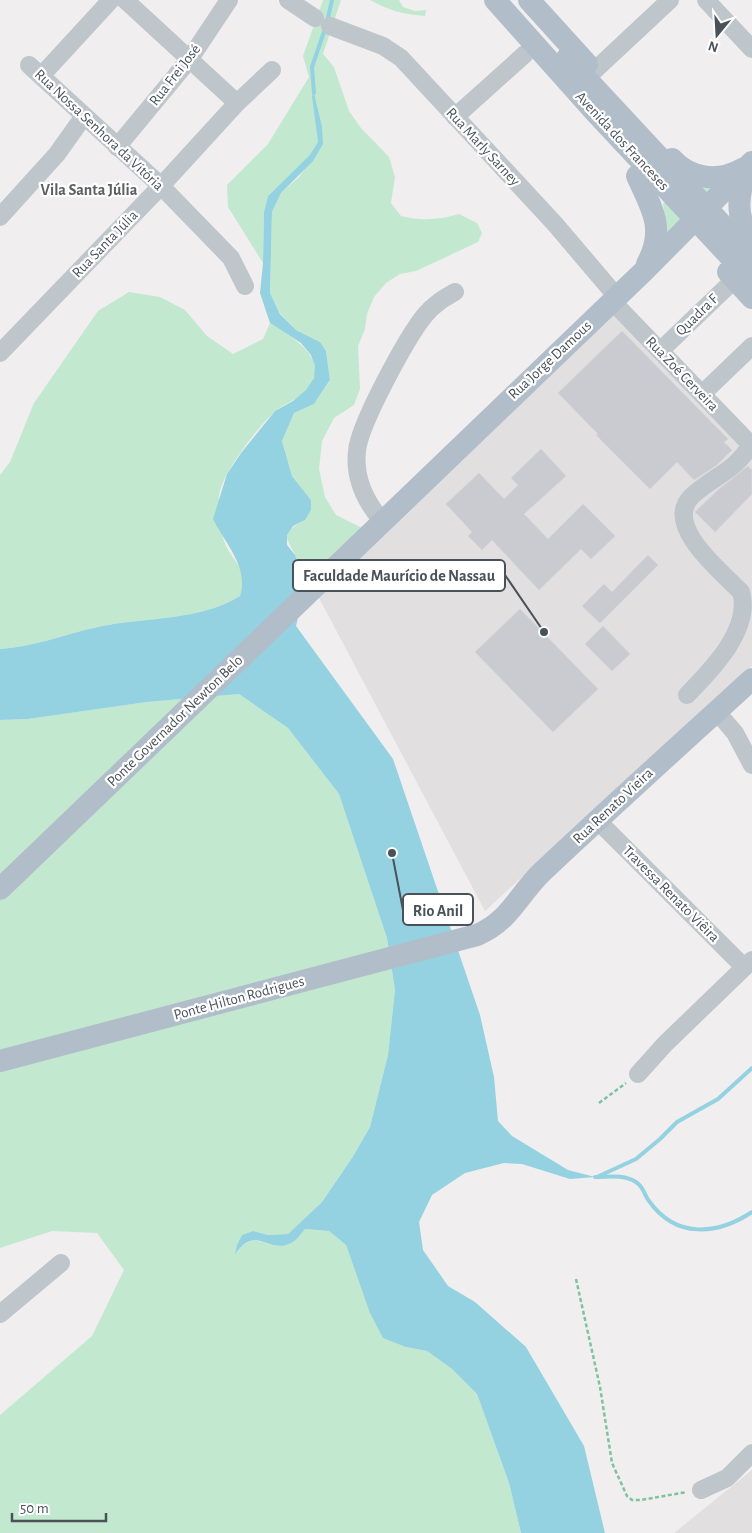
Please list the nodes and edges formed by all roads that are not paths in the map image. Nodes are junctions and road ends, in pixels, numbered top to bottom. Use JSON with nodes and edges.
{"nodes":[{"id":1,"x":111,"y":0,"type":"edge"},
{"id":2,"x":125,"y":0,"type":"edge"},
{"id":3,"x":229,"y":0,"type":"edge"},
{"id":4,"x":288,"y":0,"type":"edge"},
{"id":5,"x":478,"y":0,"type":"edge"},
{"id":6,"x":495,"y":0,"type":"edge"},
{"id":7,"x":516,"y":0,"type":"edge"},
{"id":8,"x":529,"y":0,"type":"edge"},
{"id":9,"x":670,"y":0,"type":"edge"},
{"id":10,"x":706,"y":0,"type":"edge"},
{"id":11,"x":752,"y":49,"type":"edge"},
{"id":12,"x":525,"y":54,"type":"junction"},
{"id":13,"x":189,"y":60,"type":"junction"},
{"id":14,"x":272,"y":70,"type":"dead end"},
{"id":15,"x":594,"y":72,"type":"junction"},
{"id":16,"x":237,"y":103,"type":"junction"},
{"id":17,"x":84,"y":116,"type":"junction"},
{"id":18,"x":455,"y":117,"type":"junction"},
{"id":19,"x":117,"y":147,"type":"junction"},
{"id":20,"x":750,"y":164,"type":"edge"},
{"id":21,"x":677,"y":165,"type":"junction"},
{"id":22,"x":637,"y":176,"type":"junction"},
{"id":23,"x":161,"y":186,"type":"junction"},
{"id":24,"x":0,"y":217,"type":"edge"},
{"id":25,"x":727,"y":233,"type":"junction"},
{"id":26,"x":752,"y":239,"type":"edge"},
{"id":27,"x":663,"y":252,"type":"junction"},
{"id":28,"x":752,"y":257,"type":"edge"},
{"id":29,"x":644,"y":271,"type":"junction"},
{"id":30,"x":743,"y":280,"type":"edge"},
{"id":31,"x":245,"y":286,"type":"dead end"},
{"id":32,"x":455,"y":292,"type":"dead end"},
{"id":33,"x":752,"y":298,"type":"edge"},
{"id":34,"x":614,"y":299,"type":"junction"},
{"id":35,"x":752,"y":346,"type":"edge"},
{"id":36,"x":660,"y":351,"type":"junction"},
{"id":37,"x":0,"y":353,"type":"edge"},
{"id":38,"x":702,"y":394,"type":"junction"},
{"id":39,"x":752,"y":445,"type":"edge"},
{"id":40,"x":382,"y":522,"type":"junction"},
{"id":41,"x":350,"y":552,"type":"joint"},
{"id":42,"x":752,"y":679,"type":"edge"},
{"id":43,"x":687,"y":695,"type":"dead end"},
{"id":44,"x":717,"y":712,"type":"junction"},
{"id":45,"x":752,"y":765,"type":"edge"},
{"id":46,"x":598,"y":820,"type":"junction"},
{"id":47,"x":0,"y":889,"type":"edge"},
{"id":48,"x":477,"y":935,"type":"joint"},
{"id":49,"x":748,"y":964,"type":"edge"},
{"id":50,"x":0,"y":1062,"type":"edge"},
{"id":51,"x":638,"y":1074,"type":"road end"},
{"id":52,"x":61,"y":1263,"type":"dead end"},
{"id":53,"x":0,"y":1314,"type":"edge"},
{"id":54,"x":752,"y":1453,"type":"edge"},
{"id":55,"x":701,"y":1490,"type":"road end"}],
"edges":[{"from":1,"to":17,"type":"street","name":"Rua Nossa Senhora da Vitória"},
{"from":2,"to":13,"type":"street"},
{"from":3,"to":13,"type":"street","name":"Rua Frei José"},
{"from":4,"to":18,"type":"street","name":"Rua Marly Sarney"},
{"from":5,"to":12,"type":"main road"},
{"from":6,"to":30,"type":"main road","name":"Avenida dos Franceses"},
{"from":7,"to":28,"type":"main road","name":"Avenida dos Franceses"},
{"from":8,"to":15,"type":"main road"},
{"from":9,"to":15,"type":"street"},
{"from":10,"to":11,"type":"street"},
{"from":12,"to":18,"type":"street"},
{"from":12,"to":22,"type":"main road"},
{"from":13,"to":16,"type":"street"},
{"from":13,"to":19,"type":"street","name":"Rua Frei José"},
{"from":14,"to":16,"type":"street","name":"Rua Santa Júlia"},
{"from":15,"to":21,"type":"main road"},
{"from":16,"to":23,"type":"street","name":"Rua Santa Júlia"},
{"from":17,"to":19,"type":"street","name":"Rua Nossa Senhora da Vitória"},
{"from":17,"to":24,"type":"street"},
{"from":18,"to":34,"type":"street","name":"Rua Marly Sarney"},
{"from":19,"to":23,"type":"street","name":"Rua Nossa Senhora da Vitória"},
{"from":20,"to":21,"type":"main road"},
{"from":20,"to":26,"type":"main road"},
{"from":20,"to":27,"type":"main road","name":"Rua Jorge Damous"},
{"from":21,"to":22,"type":"main road"},
{"from":22,"to":29,"type":"main road"},
{"from":23,"to":31,"type":"street","name":"Rua Nossa Senhora da Vitória"},
{"from":23,"to":37,"type":"street","name":"Rua Santa Júlia"},
{"from":25,"to":26,"type":"main road"},
{"from":25,"to":27,"type":"main road"},
{"from":25,"to":30,"type":"main road"},
{"from":27,"to":29,"type":"main road","name":"Rua Jorge Damous"},
{"from":29,"to":34,"type":"main road","name":"Rua Jorge Damous"},
{"from":30,"to":33,"type":"main road"},
{"from":30,"to":36,"type":"street","name":"Quadra F"},
{"from":32,"to":40,"type":"street"},
{"from":34,"to":36,"type":"street","name":"Rua Zoé Cerveira"},
{"from":34,"to":40,"type":"main road","name":"Rua Jorge Damous"},
{"from":35,"to":38,"type":"street"},
{"from":36,"to":38,"type":"street","name":"Rua Zoé Cerveira"},
{"from":38,"to":39,"type":"street","name":"Rua Zoé Cerveira"},
{"from":39,"to":43,"type":"street"},
{"from":40,"to":41,"type":"main road","name":"Rua Jorge Damous"},
{"from":41,"to":47,"type":"main road","name":"Ponte Governador Newton Belo"},
{"from":42,"to":44,"type":"main road","name":"Rua Renato Vieira"},
{"from":44,"to":45,"type":"street"},
{"from":44,"to":46,"type":"main road","name":"Rua Renato Vieira"},
{"from":46,"to":48,"type":"main road","name":"Rua Renato Vieira"},
{"from":46,"to":49,"type":"street","name":"Travessa Renato Viêira"},
{"from":48,"to":50,"type":"main road","name":"Ponte Hilton Rodrigues"},
{"from":49,"to":51,"type":"street"},
{"from":52,"to":53,"type":"street"},
{"from":54,"to":55,"type":"street"}]}
